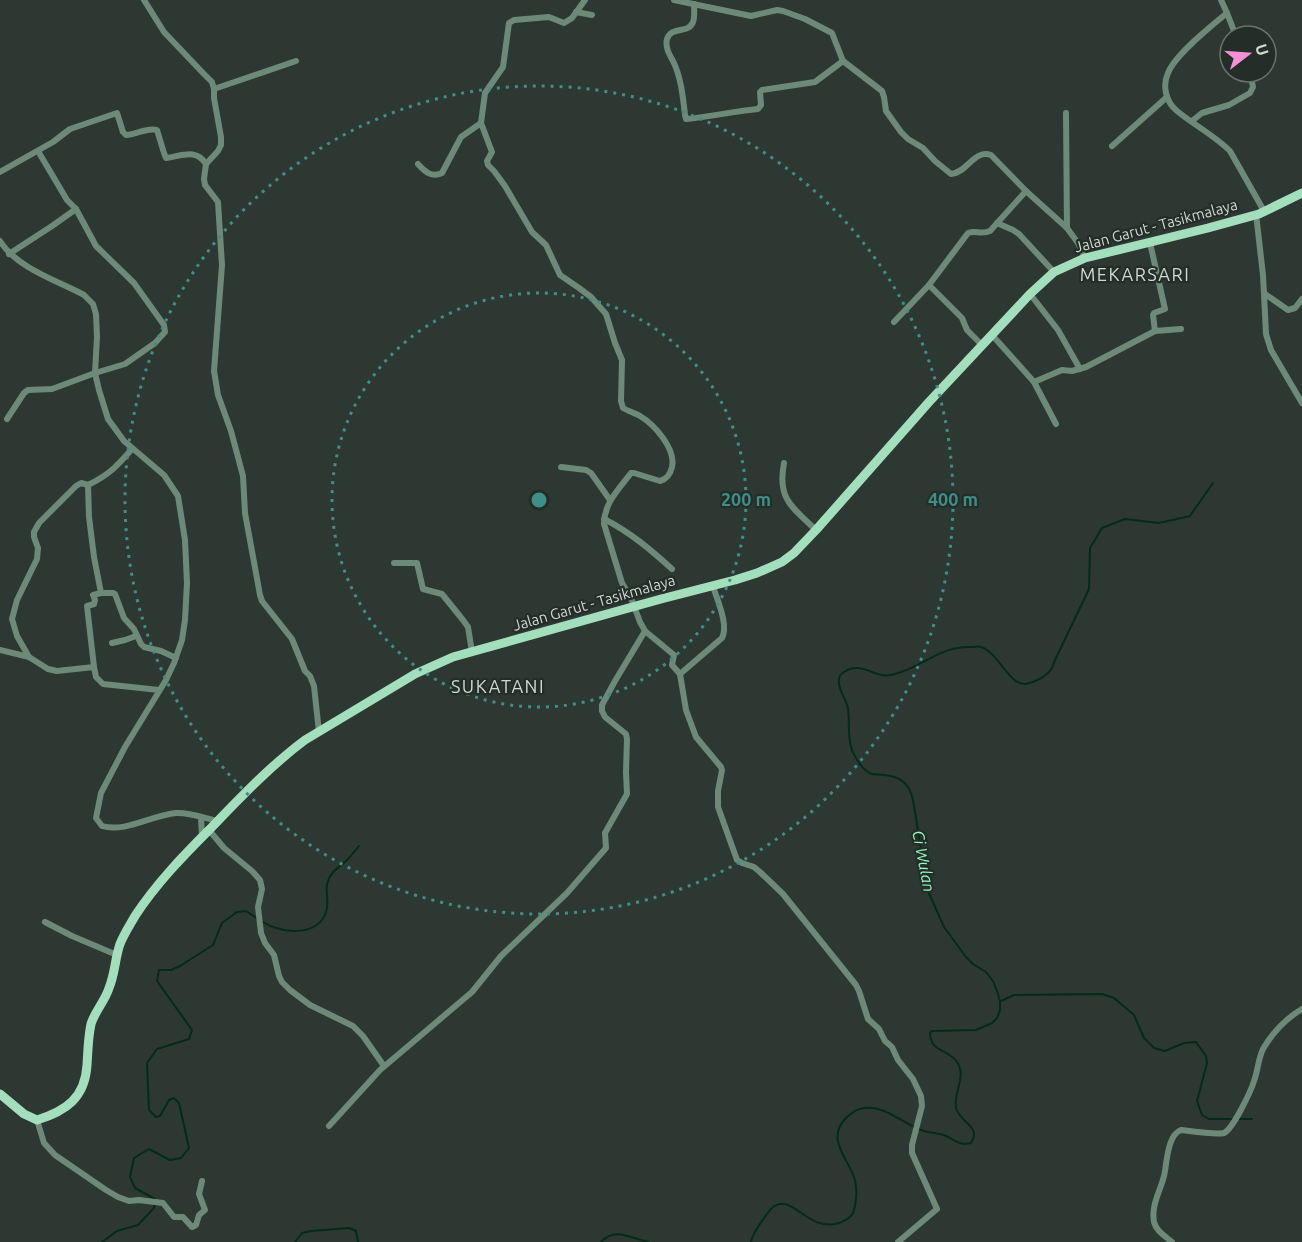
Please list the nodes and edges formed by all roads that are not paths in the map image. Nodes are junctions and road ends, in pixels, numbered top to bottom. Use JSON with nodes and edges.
{"nodes":[{"id":1,"x":144,"y":0,"type":"edge"},
{"id":2,"x":585,"y":0,"type":"edge"},
{"id":3,"x":674,"y":0,"type":"edge"},
{"id":4,"x":1221,"y":0,"type":"edge"},
{"id":5,"x":694,"y":4,"type":"junction"},
{"id":6,"x":576,"y":12,"type":"junction"},
{"id":7,"x":1227,"y":12,"type":"junction"},
{"id":8,"x":592,"y":15,"type":"dead end"},
{"id":9,"x":1232,"y":24,"type":"edge"},
{"id":10,"x":296,"y":61,"type":"dead end"},
{"id":11,"x":843,"y":61,"type":"junction"},
{"id":12,"x":1252,"y":84,"type":"edge"},
{"id":13,"x":214,"y":89,"type":"junction"},
{"id":14,"x":1167,"y":97,"type":"junction"},
{"id":15,"x":1066,"y":113,"type":"dead end"},
{"id":16,"x":1192,"y":121,"type":"junction"},
{"id":17,"x":481,"y":123,"type":"junction"},
{"id":18,"x":1112,"y":146,"type":"dead end"},
{"id":19,"x":38,"y":151,"type":"junction"},
{"id":20,"x":206,"y":164,"type":"junction"},
{"id":21,"x":418,"y":164,"type":"dead end"},
{"id":22,"x":0,"y":172,"type":"edge"},
{"id":23,"x":1026,"y":192,"type":"junction"},
{"id":24,"x":1302,"y":193,"type":"edge"},
{"id":25,"x":76,"y":209,"type":"junction"},
{"id":26,"x":1260,"y":213,"type":"junction"},
{"id":27,"x":998,"y":223,"type":"junction"},
{"id":28,"x":1067,"y":228,"type":"junction"},
{"id":29,"x":0,"y":241,"type":"edge"},
{"id":30,"x":1150,"y":243,"type":"junction"},
{"id":31,"x":9,"y":254,"type":"junction"},
{"id":32,"x":1085,"y":258,"type":"junction"},
{"id":33,"x":1054,"y":272,"type":"junction"},
{"id":34,"x":929,"y":285,"type":"junction"},
{"id":35,"x":1030,"y":294,"type":"junction"},
{"id":36,"x":1265,"y":294,"type":"junction"},
{"id":37,"x":1302,"y":299,"type":"edge"},
{"id":38,"x":894,"y":322,"type":"dead end"},
{"id":39,"x":1181,"y":329,"type":"dead end"},
{"id":40,"x":1155,"y":332,"type":"junction"},
{"id":41,"x":992,"y":335,"type":"junction"},
{"id":42,"x":982,"y":345,"type":"junction"},
{"id":43,"x":1080,"y":369,"type":"junction"},
{"id":44,"x":95,"y":373,"type":"junction"},
{"id":45,"x":1034,"y":382,"type":"junction"},
{"id":46,"x":1302,"y":403,"type":"edge"},
{"id":47,"x":7,"y":419,"type":"dead end"},
{"id":48,"x":1056,"y":424,"type":"dead end"},
{"id":49,"x":132,"y":449,"type":"junction"},
{"id":50,"x":784,"y":463,"type":"dead end"},
{"id":51,"x":561,"y":466,"type":"dead end"},
{"id":52,"x":88,"y":485,"type":"junction"},
{"id":53,"x":610,"y":500,"type":"junction"},
{"id":54,"x":604,"y":519,"type":"junction"},
{"id":55,"x":816,"y":530,"type":"junction"},
{"id":56,"x":394,"y":563,"type":"dead end"},
{"id":57,"x":672,"y":569,"type":"dead end"},
{"id":58,"x":712,"y":586,"type":"junction"},
{"id":59,"x":101,"y":593,"type":"junction"},
{"id":60,"x":633,"y":607,"type":"junction"},
{"id":61,"x":645,"y":631,"type":"junction"},
{"id":62,"x":136,"y":636,"type":"junction"},
{"id":63,"x":112,"y":642,"type":"dead end"},
{"id":64,"x":0,"y":650,"type":"edge"},
{"id":65,"x":472,"y":652,"type":"junction"},
{"id":66,"x":29,"y":657,"type":"junction"},
{"id":67,"x":176,"y":658,"type":"junction"},
{"id":68,"x":94,"y":667,"type":"junction"},
{"id":69,"x":680,"y":674,"type":"junction"},
{"id":70,"x":159,"y":690,"type":"junction"},
{"id":71,"x":319,"y":733,"type":"junction"},
{"id":72,"x":201,"y":817,"type":"junction"},
{"id":73,"x":218,"y":820,"type":"junction"},
{"id":74,"x":205,"y":833,"type":"junction"},
{"id":75,"x":45,"y":922,"type":"dead end"},
{"id":76,"x":117,"y":955,"type":"junction"},
{"id":77,"x":1302,"y":1009,"type":"edge"},
{"id":78,"x":384,"y":1066,"type":"junction"},
{"id":79,"x":0,"y":1094,"type":"edge"},
{"id":80,"x":37,"y":1120,"type":"junction"},
{"id":81,"x":329,"y":1126,"type":"dead end"},
{"id":82,"x":202,"y":1181,"type":"dead end"},
{"id":83,"x":898,"y":1242,"type":"edge"},
{"id":84,"x":1173,"y":1242,"type":"edge"}],
"edges":[{"from":1,"to":13,"type":"street"},
{"from":2,"to":6,"type":"street"},
{"from":3,"to":5,"type":"street"},
{"from":4,"to":7,"type":"street"},
{"from":5,"to":11,"type":"street"},
{"from":5,"to":11,"type":"street"},
{"from":6,"to":8,"type":"street"},
{"from":6,"to":17,"type":"street"},
{"from":7,"to":9,"type":"street"},
{"from":7,"to":14,"type":"street"},
{"from":10,"to":13,"type":"street"},
{"from":11,"to":23,"type":"street"},
{"from":12,"to":16,"type":"street"},
{"from":13,"to":20,"type":"street"},
{"from":14,"to":16,"type":"street"},
{"from":14,"to":18,"type":"street"},
{"from":15,"to":28,"type":"street"},
{"from":16,"to":26,"type":"street"},
{"from":17,"to":21,"type":"street"},
{"from":17,"to":53,"type":"street"},
{"from":19,"to":20,"type":"street"},
{"from":19,"to":22,"type":"street"},
{"from":19,"to":25,"type":"street"},
{"from":20,"to":71,"type":"street"},
{"from":23,"to":27,"type":"street"},
{"from":23,"to":28,"type":"street"},
{"from":24,"to":26,"type":"main road","name":"Jalan Garut - Tasikmalaya"},
{"from":25,"to":31,"type":"street"},
{"from":25,"to":44,"type":"street"},
{"from":26,"to":30,"type":"main road","name":"Jalan Garut - Tasikmalaya"},
{"from":26,"to":36,"type":"street"},
{"from":27,"to":33,"type":"street"},
{"from":27,"to":34,"type":"street"},
{"from":28,"to":32,"type":"street"},
{"from":29,"to":31,"type":"street"},
{"from":30,"to":32,"type":"main road","name":"Jalan Garut - Tasikmalaya"},
{"from":30,"to":40,"type":"street"},
{"from":31,"to":44,"type":"street"},
{"from":32,"to":33,"type":"main road","name":"Jalan Garut - Tasikmalaya"},
{"from":33,"to":35,"type":"main road","name":"Jalan Garut - Tasikmalaya"},
{"from":34,"to":38,"type":"street"},
{"from":34,"to":42,"type":"street"},
{"from":35,"to":41,"type":"main road","name":"Jalan Garut - Tasikmalaya"},
{"from":35,"to":43,"type":"street"},
{"from":36,"to":37,"type":"street"},
{"from":36,"to":46,"type":"street"},
{"from":39,"to":40,"type":"street"},
{"from":40,"to":43,"type":"street"},
{"from":41,"to":42,"type":"main road","name":"Jalan Garut - Tasikmalaya"},
{"from":41,"to":45,"type":"street"},
{"from":42,"to":55,"type":"main road","name":"Jalan Garut - Tasikmalaya"},
{"from":43,"to":45,"type":"street"},
{"from":44,"to":47,"type":"street"},
{"from":44,"to":49,"type":"street"},
{"from":45,"to":48,"type":"street"},
{"from":49,"to":52,"type":"street"},
{"from":49,"to":67,"type":"street"},
{"from":50,"to":55,"type":"street"},
{"from":51,"to":53,"type":"street"},
{"from":52,"to":59,"type":"street"},
{"from":52,"to":66,"type":"street"},
{"from":53,"to":54,"type":"street"},
{"from":54,"to":57,"type":"street"},
{"from":54,"to":60,"type":"street"},
{"from":55,"to":58,"type":"main road","name":"Jalan Garut - Tasikmalaya"},
{"from":56,"to":65,"type":"street"},
{"from":58,"to":60,"type":"main road","name":"Jalan Garut - Tasikmalaya"},
{"from":58,"to":69,"type":"street"},
{"from":59,"to":62,"type":"street"},
{"from":59,"to":68,"type":"street"},
{"from":60,"to":61,"type":"street"},
{"from":60,"to":65,"type":"main road","name":"Jalan Garut - Tasikmalaya"},
{"from":61,"to":69,"type":"street"},
{"from":61,"to":78,"type":"street"},
{"from":62,"to":63,"type":"street"},
{"from":62,"to":67,"type":"street"},
{"from":64,"to":66,"type":"street"},
{"from":65,"to":71,"type":"main road","name":"Jalan Garut - Tasikmalaya"},
{"from":66,"to":68,"type":"street"},
{"from":67,"to":70,"type":"street"},
{"from":68,"to":70,"type":"street"},
{"from":69,"to":83,"type":"street"},
{"from":70,"to":72,"type":"street"},
{"from":71,"to":73,"type":"main road","name":"Jalan Garut - Tasikmalaya"},
{"from":72,"to":73,"type":"street"},
{"from":72,"to":74,"type":"street"},
{"from":73,"to":74,"type":"main road","name":"Jalan Garut - Tasikmalaya"},
{"from":74,"to":76,"type":"main road","name":"Jalan Garut - Tasikmalaya"},
{"from":74,"to":78,"type":"street"},
{"from":75,"to":76,"type":"street"},
{"from":76,"to":80,"type":"main road","name":"Jalan Garut - Tasikmalaya"},
{"from":77,"to":84,"type":"street"},
{"from":78,"to":81,"type":"street"},
{"from":79,"to":80,"type":"main road"},
{"from":80,"to":82,"type":"street"}]}
